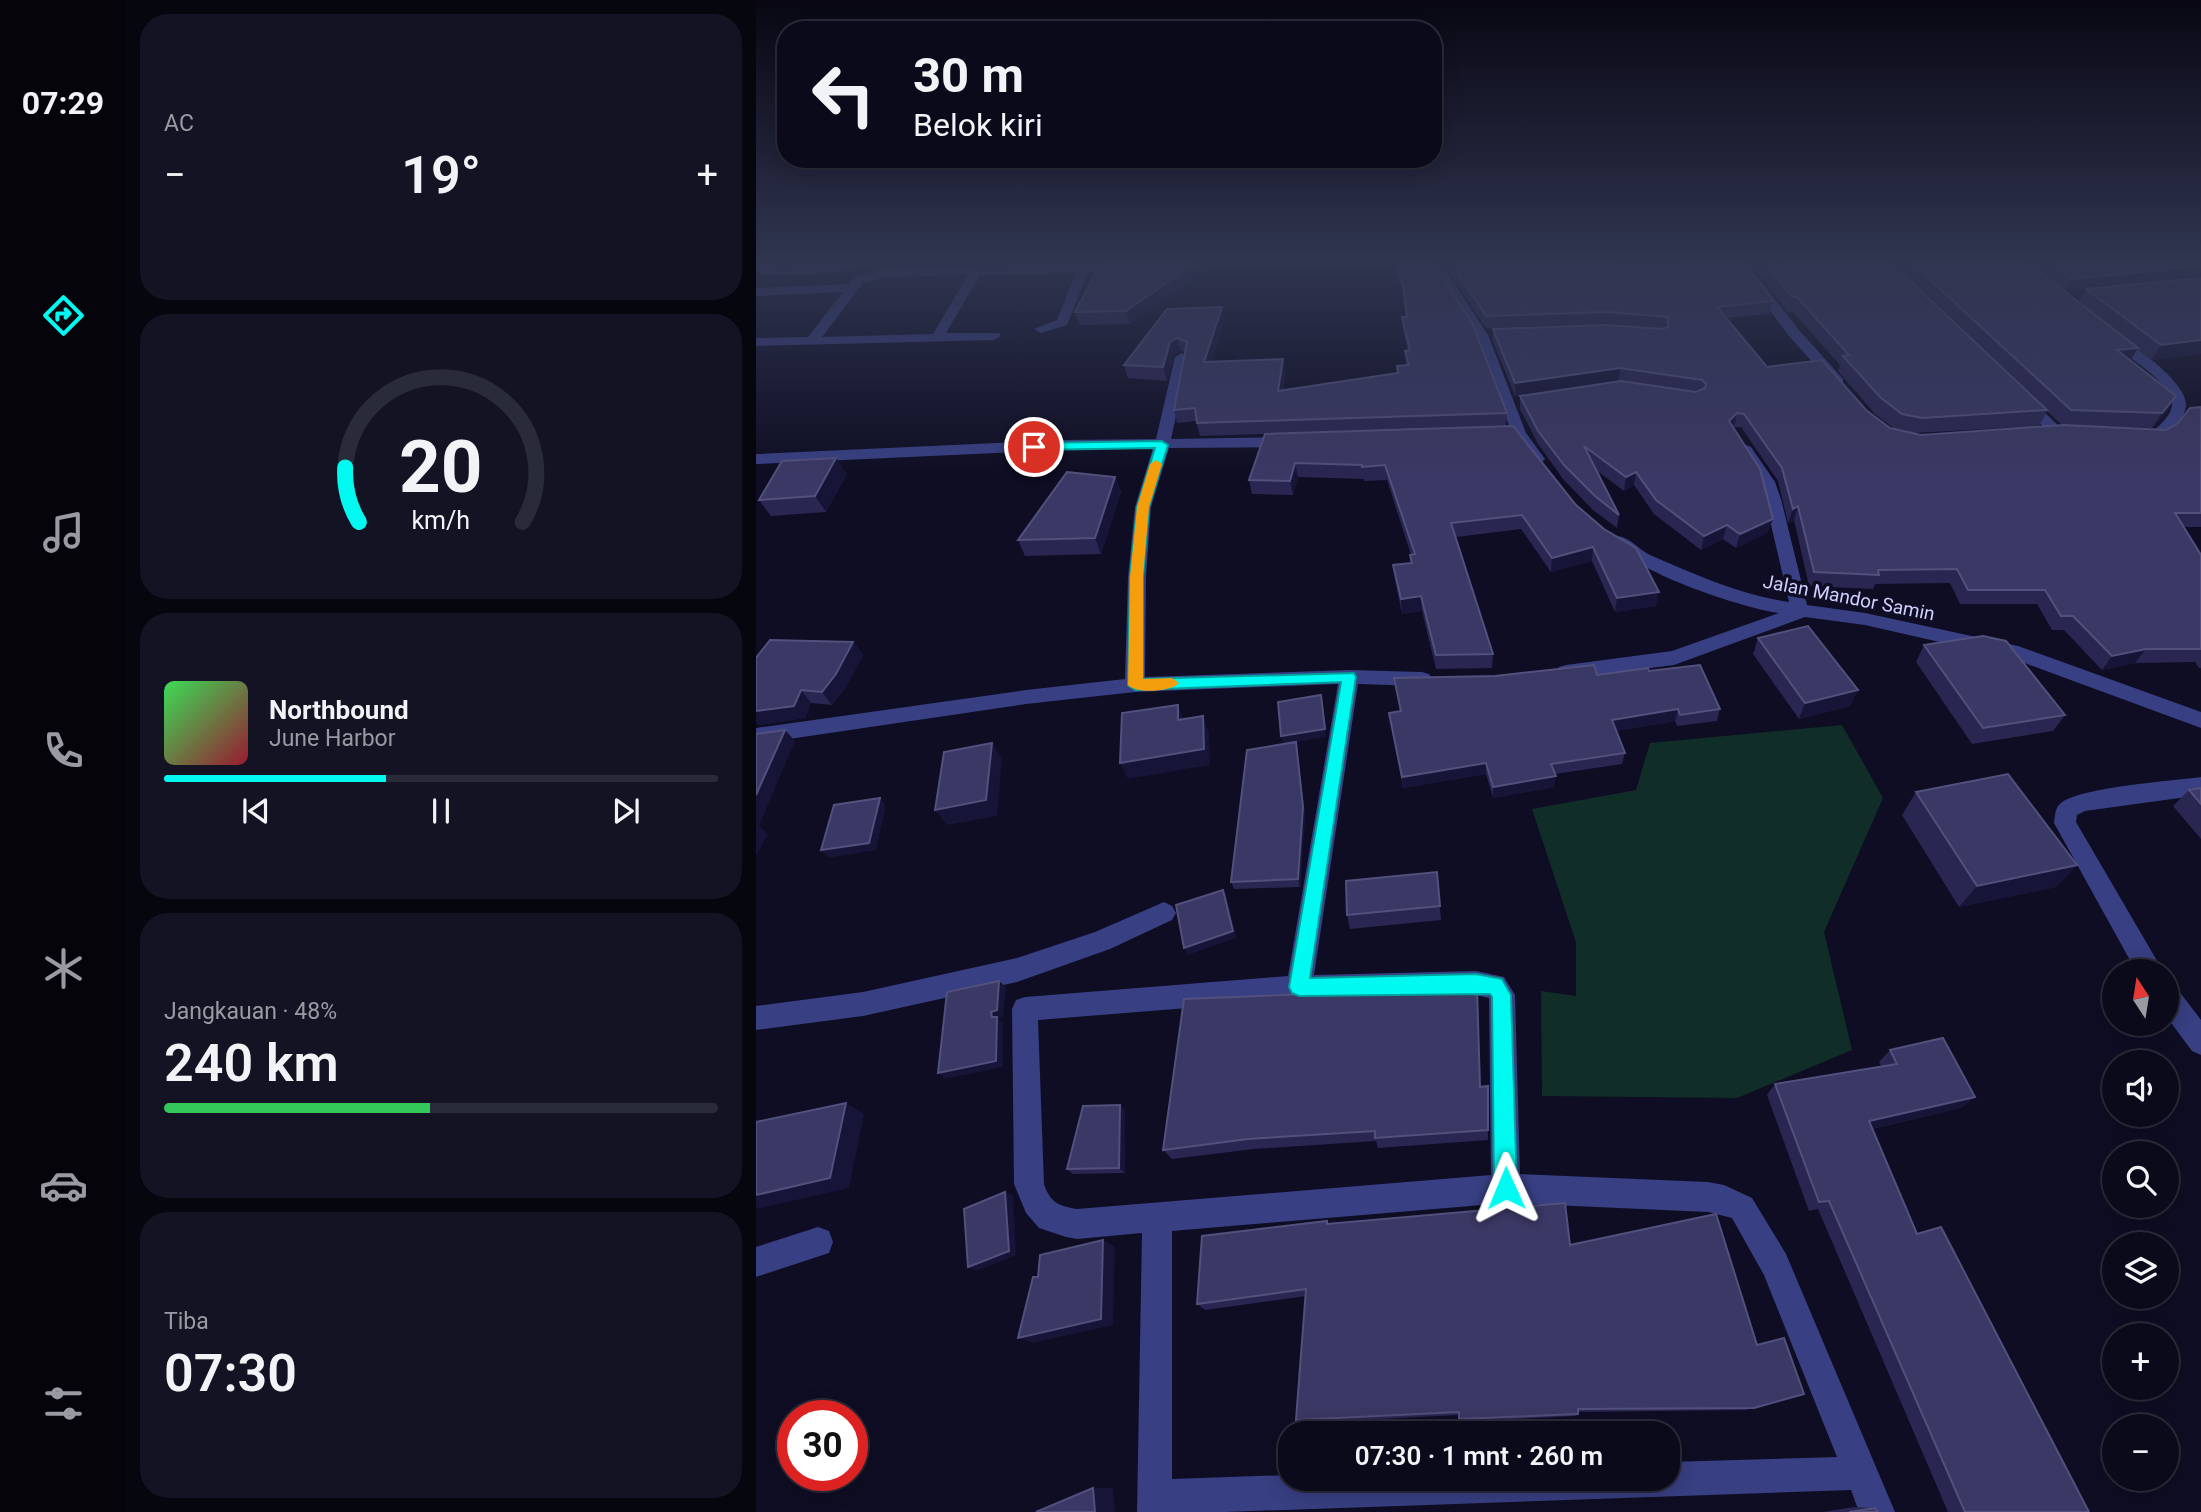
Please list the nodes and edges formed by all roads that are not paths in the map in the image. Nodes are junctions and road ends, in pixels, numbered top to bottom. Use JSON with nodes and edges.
{"nodes":[{"id":1,"x":818,"y":334,"type":"edge"},
{"id":2,"x":1486,"y":334,"type":"edge"},
{"id":3,"x":1794,"y":334,"type":"edge"},
{"id":4,"x":2106,"y":334,"type":"edge"},
{"id":5,"x":938,"y":336,"type":"joint"},
{"id":6,"x":994,"y":336,"type":"dead end"},
{"id":7,"x":812,"y":341,"type":"junction"},
{"id":8,"x":756,"y":342,"type":"edge"},
{"id":9,"x":1182,"y":357,"type":"edge"},
{"id":10,"x":2008,"y":385,"type":"edge"},
{"id":11,"x":1844,"y":390,"type":"edge"},
{"id":12,"x":1735,"y":433,"type":"edge"},
{"id":13,"x":2031,"y":434,"type":"edge"},
{"id":14,"x":2120,"y":434,"type":"edge"},
{"id":15,"x":1298,"y":441,"type":"edge"},
{"id":16,"x":1162,"y":445,"type":"junction"},
{"id":17,"x":756,"y":459,"type":"edge"},
{"id":18,"x":1545,"y":469,"type":"edge"},
{"id":19,"x":1599,"y":528,"type":"edge"},
{"id":20,"x":1800,"y":612,"type":"junction"},
{"id":21,"x":1546,"y":673,"type":"edge"},
{"id":22,"x":1349,"y":677,"type":"junction"},
{"id":23,"x":1438,"y":679,"type":"edge"},
{"id":24,"x":1135,"y":685,"type":"junction"},
{"id":25,"x":2201,"y":720,"type":"edge"},
{"id":26,"x":756,"y":736,"type":"edge"},
{"id":27,"x":2201,"y":786,"type":"edge"},
{"id":28,"x":1164,"y":913,"type":"dead end"},
{"id":29,"x":2142,"y":959,"type":"edge"},
{"id":30,"x":1299,"y":987,"type":"junction"},
{"id":31,"x":2179,"y":1012,"type":"edge"},
{"id":32,"x":756,"y":1018,"type":"edge"},
{"id":33,"x":2201,"y":1042,"type":"edge"},
{"id":34,"x":1506,"y":1188,"type":"junction"},
{"id":35,"x":1157,"y":1216,"type":"junction"},
{"id":36,"x":818,"y":1242,"type":"dead end"},
{"id":37,"x":756,"y":1262,"type":"edge"},
{"id":38,"x":1859,"y":1473,"type":"junction"},
{"id":39,"x":1154,"y":1505,"type":"edge"},
{"id":40,"x":1877,"y":1512,"type":"edge"}],
"edges":[{"from":1,"to":7,"type":"street"},
{"from":2,"to":18,"type":"street"},
{"from":3,"to":11,"type":"street"},
{"from":4,"to":14,"type":"street"},
{"from":5,"to":6,"type":"street"},
{"from":5,"to":7,"type":"street"},
{"from":7,"to":8,"type":"street"},
{"from":9,"to":16,"type":"street"},
{"from":10,"to":13,"type":"street"},
{"from":12,"to":20,"type":"street"},
{"from":15,"to":16,"type":"street"},
{"from":16,"to":17,"type":"street"},
{"from":16,"to":24,"type":"street"},
{"from":19,"to":20,"type":"street","name":"Jalan Mandor Samin"},
{"from":20,"to":21,"type":"street"},
{"from":20,"to":25,"type":"street","name":"Jalan Mandor Samin"},
{"from":22,"to":23,"type":"street"},
{"from":22,"to":24,"type":"street"},
{"from":22,"to":30,"type":"street"},
{"from":24,"to":26,"type":"street"},
{"from":27,"to":29,"type":"street"},
{"from":28,"to":32,"type":"street"},
{"from":30,"to":34,"type":"street"},
{"from":30,"to":35,"type":"street"},
{"from":31,"to":33,"type":"street"},
{"from":34,"to":35,"type":"street"},
{"from":34,"to":38,"type":"street"},
{"from":35,"to":39,"type":"street"},
{"from":36,"to":37,"type":"street"},
{"from":38,"to":39,"type":"street"},
{"from":38,"to":40,"type":"street"}]}
